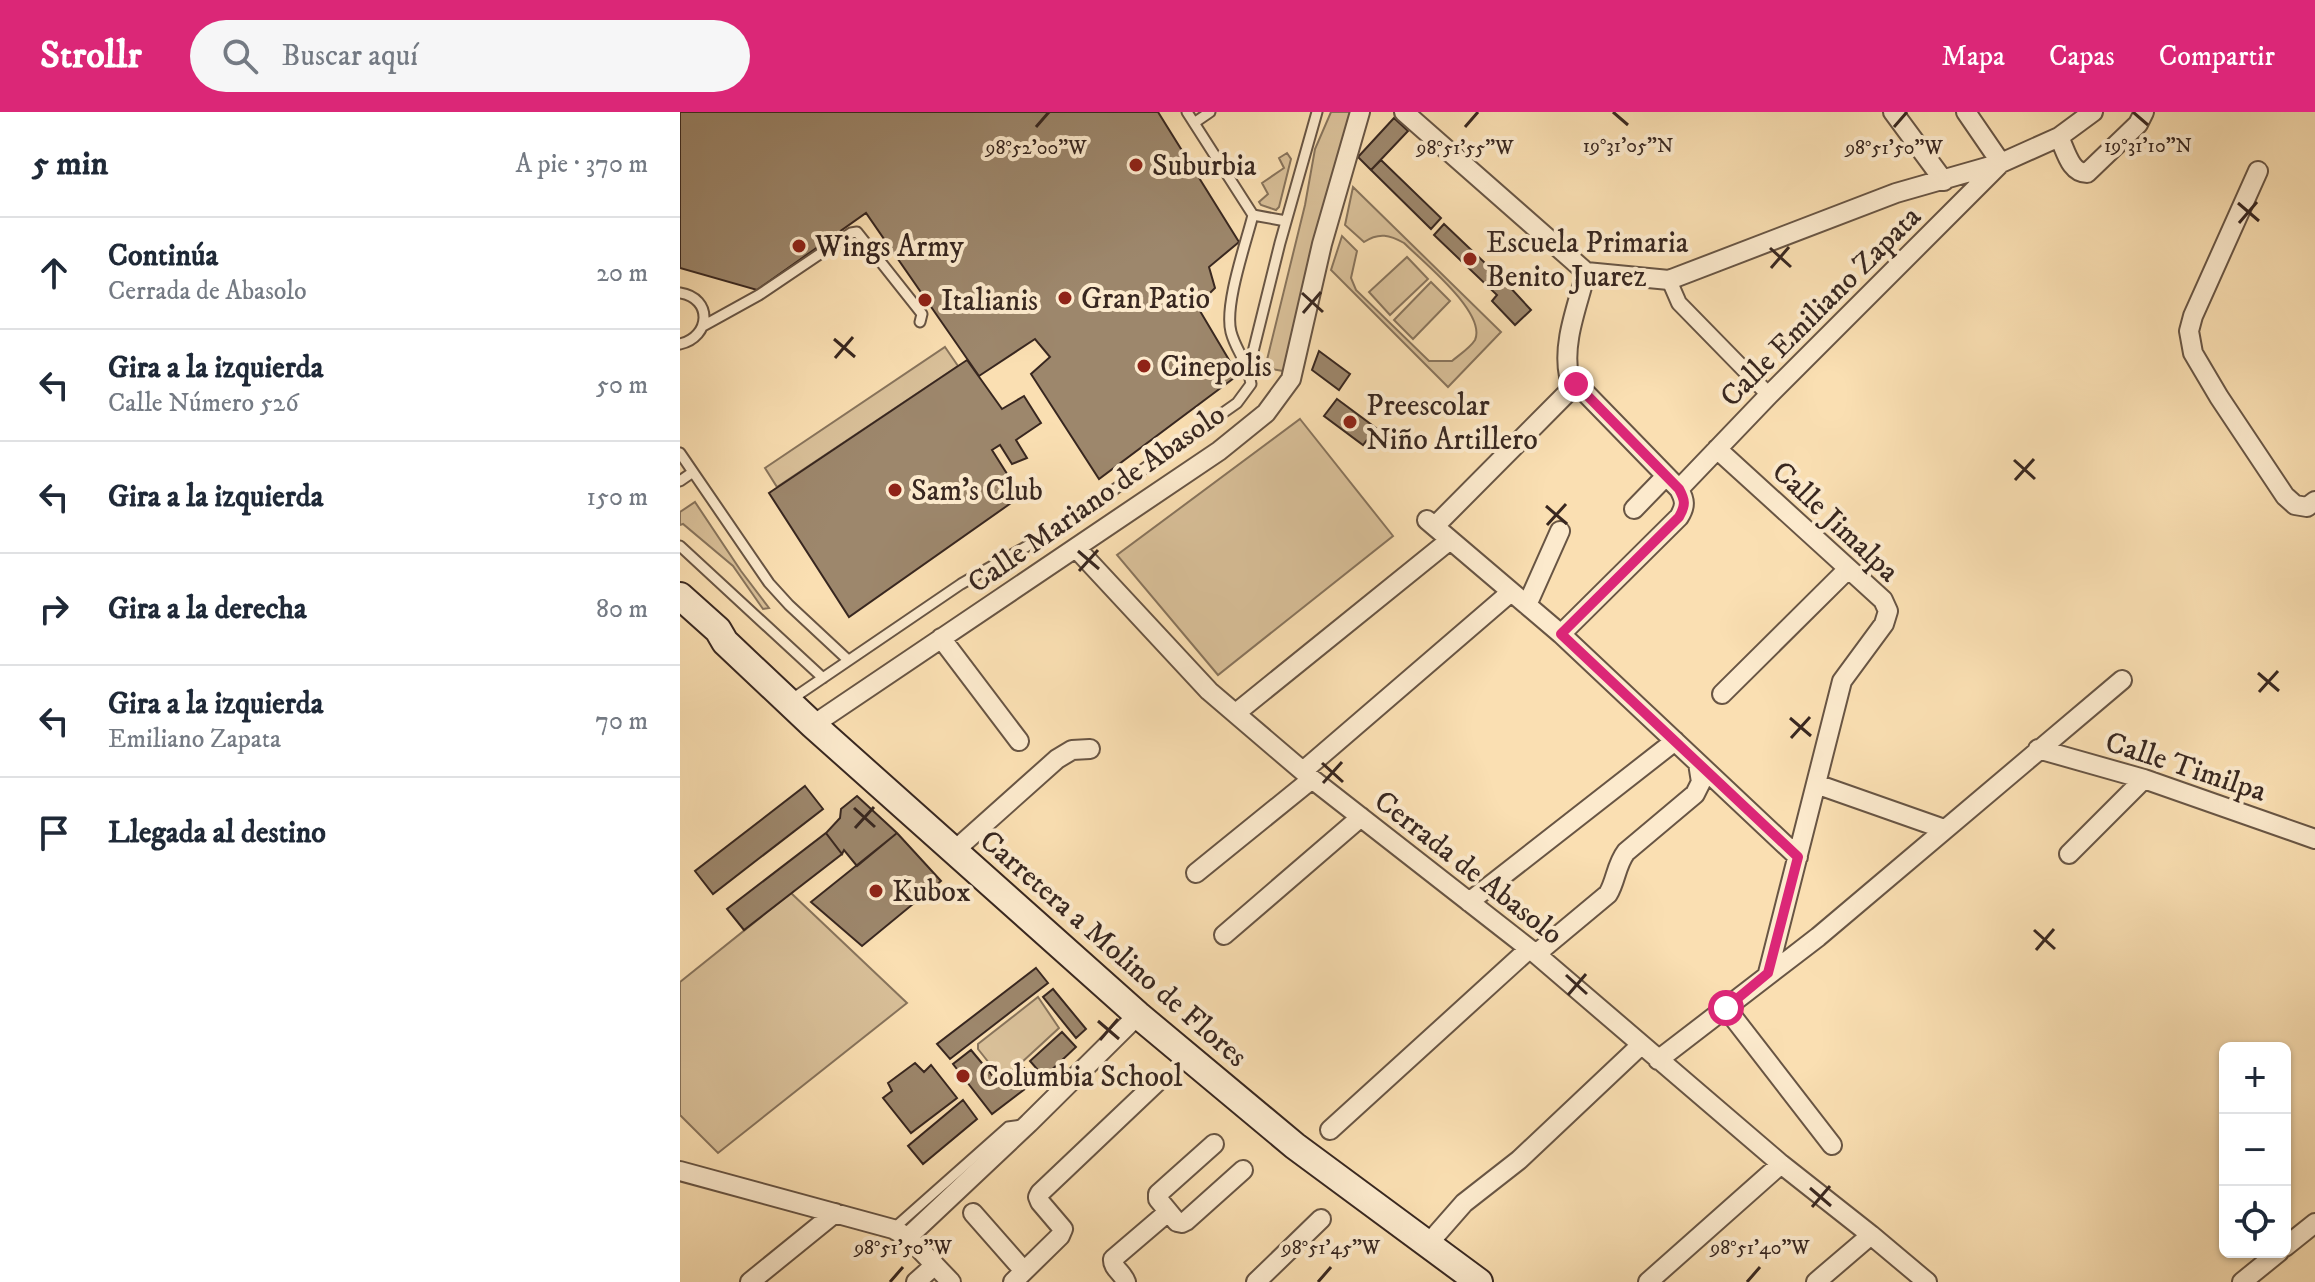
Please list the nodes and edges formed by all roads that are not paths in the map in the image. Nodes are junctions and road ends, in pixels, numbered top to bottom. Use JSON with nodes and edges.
{"nodes":[{"id":1,"x":1187,"y":112,"type":"edge"},
{"id":2,"x":1210,"y":112,"type":"edge"},
{"id":3,"x":1317,"y":112,"type":"edge"},
{"id":4,"x":1360,"y":112,"type":"edge"},
{"id":5,"x":1404,"y":112,"type":"edge"},
{"id":6,"x":1893,"y":112,"type":"edge"},
{"id":7,"x":1966,"y":112,"type":"edge"},
{"id":8,"x":2093,"y":112,"type":"edge"},
{"id":9,"x":2144,"y":112,"type":"edge"},
{"id":10,"x":1194,"y":123,"type":"junction"},
{"id":11,"x":2059,"y":137,"type":"junction"},
{"id":12,"x":2001,"y":163,"type":"junction"},
{"id":13,"x":2258,"y":171,"type":"dead end"},
{"id":14,"x":1944,"y":181,"type":"junction"},
{"id":15,"x":1253,"y":215,"type":"junction"},
{"id":16,"x":1286,"y":221,"type":"junction"},
{"id":17,"x":1586,"y":272,"type":"junction"},
{"id":18,"x":1669,"y":280,"type":"junction"},
{"id":19,"x":680,"y":293,"type":"edge"},
{"id":20,"x":920,"y":322,"type":"dead end"},
{"id":21,"x":703,"y":326,"type":"junction"},
{"id":22,"x":680,"y":345,"type":"edge"},
{"id":23,"x":1249,"y":368,"type":"junction"},
{"id":24,"x":1576,"y":384,"type":"junction"},
{"id":25,"x":1769,"y":395,"type":"junction"},
{"id":26,"x":1717,"y":449,"type":"junction"},
{"id":27,"x":680,"y":453,"type":"edge"},
{"id":28,"x":693,"y":472,"type":"junction"},
{"id":29,"x":680,"y":481,"type":"edge"},
{"id":30,"x":1672,"y":482,"type":"junction"},
{"id":31,"x":2315,"y":501,"type":"edge"},
{"id":32,"x":1634,"y":509,"type":"dead end"},
{"id":33,"x":1560,"y":531,"type":"dead end"},
{"id":34,"x":1450,"y":540,"type":"junction"},
{"id":35,"x":680,"y":546,"type":"edge"},
{"id":36,"x":1077,"y":549,"type":"junction"},
{"id":37,"x":1848,"y":569,"type":"junction"},
{"id":38,"x":1511,"y":592,"type":"junction"},
{"id":39,"x":680,"y":596,"type":"edge"},
{"id":40,"x":1527,"y":605,"type":"junction"},
{"id":41,"x":680,"y":607,"type":"edge"},
{"id":42,"x":1561,"y":634,"type":"junction"},
{"id":43,"x":941,"y":638,"type":"junction"},
{"id":44,"x":725,"y":642,"type":"junction"},
{"id":45,"x":848,"y":660,"type":"junction"},
{"id":46,"x":823,"y":678,"type":"junction"},
{"id":47,"x":2122,"y":680,"type":"dead end"},
{"id":48,"x":1722,"y":694,"type":"dead end"},
{"id":49,"x":788,"y":702,"type":"junction"},
{"id":50,"x":1236,"y":713,"type":"junction"},
{"id":51,"x":813,"y":725,"type":"junction"},
{"id":52,"x":1019,"y":741,"type":"dead end"},
{"id":53,"x":1675,"y":741,"type":"junction"},
{"id":54,"x":1090,"y":749,"type":"dead end"},
{"id":55,"x":2038,"y":749,"type":"junction"},
{"id":56,"x":1698,"y":763,"type":"junction"},
{"id":57,"x":1308,"y":775,"type":"junction"},
{"id":58,"x":2144,"y":779,"type":"junction"},
{"id":59,"x":1816,"y":784,"type":"junction"},
{"id":60,"x":1361,"y":817,"type":"junction"},
{"id":61,"x":1944,"y":829,"type":"junction"},
{"id":62,"x":2315,"y":839,"type":"edge"},
{"id":63,"x":954,"y":851,"type":"junction"},
{"id":64,"x":2069,"y":854,"type":"dead end"},
{"id":65,"x":1798,"y":857,"type":"junction"},
{"id":66,"x":1196,"y":873,"type":"dead end"},
{"id":67,"x":1469,"y":902,"type":"junction"},
{"id":68,"x":1224,"y":935,"type":"dead end"},
{"id":69,"x":1532,"y":951,"type":"junction"},
{"id":70,"x":1768,"y":973,"type":"junction"},
{"id":71,"x":1726,"y":1008,"type":"junction"},
{"id":72,"x":1138,"y":1015,"type":"junction"},
{"id":73,"x":1641,"y":1045,"type":"junction"},
{"id":74,"x":1658,"y":1060,"type":"junction"},
{"id":75,"x":1157,"y":1082,"type":"dead end"},
{"id":76,"x":1330,"y":1130,"type":"dead end"},
{"id":77,"x":1214,"y":1144,"type":"dead end"},
{"id":78,"x":1832,"y":1145,"type":"dead end"},
{"id":79,"x":1781,"y":1164,"type":"junction"},
{"id":80,"x":1243,"y":1170,"type":"dead end"},
{"id":81,"x":685,"y":1178,"type":"edge"},
{"id":82,"x":1168,"y":1212,"type":"junction"},
{"id":83,"x":835,"y":1213,"type":"junction"},
{"id":84,"x":973,"y":1213,"type":"dead end"},
{"id":85,"x":1321,"y":1219,"type":"dead end"},
{"id":86,"x":2315,"y":1223,"type":"edge"},
{"id":87,"x":900,"y":1233,"type":"junction"},
{"id":88,"x":1871,"y":1235,"type":"junction"},
{"id":89,"x":2291,"y":1242,"type":"edge"},
{"id":90,"x":1428,"y":1244,"type":"junction"},
{"id":91,"x":2272,"y":1258,"type":"edge"},
{"id":92,"x":935,"y":1265,"type":"junction"},
{"id":93,"x":1019,"y":1276,"type":"edge"},
{"id":94,"x":750,"y":1282,"type":"edge"},
{"id":95,"x":916,"y":1282,"type":"edge"},
{"id":96,"x":951,"y":1282,"type":"edge"},
{"id":97,"x":1126,"y":1282,"type":"edge"},
{"id":98,"x":1256,"y":1282,"type":"edge"},
{"id":99,"x":1479,"y":1282,"type":"edge"},
{"id":100,"x":1648,"y":1282,"type":"edge"},
{"id":101,"x":1816,"y":1282,"type":"edge"},
{"id":102,"x":1927,"y":1282,"type":"edge"},
{"id":103,"x":2242,"y":1282,"type":"edge"}],
"edges":[{"from":1,"to":10,"type":"lane"},
{"from":2,"to":10,"type":"lane"},
{"from":3,"to":16,"type":"lane"},
{"from":4,"to":36,"type":"street","name":"Calle Mariano de Abasolo"},
{"from":5,"to":17,"type":"street"},
{"from":6,"to":14,"type":"street"},
{"from":7,"to":12,"type":"street"},
{"from":8,"to":11,"type":"street"},
{"from":9,"to":11,"type":"street"},
{"from":10,"to":15,"type":"lane"},
{"from":11,"to":12,"type":"street"},
{"from":12,"to":14,"type":"street"},
{"from":12,"to":25,"type":"street","name":"Calle Emiliano Zapata"},
{"from":13,"to":31,"type":"street"},
{"from":14,"to":18,"type":"street"},
{"from":15,"to":16,"type":"lane"},
{"from":15,"to":23,"type":"lane"},
{"from":16,"to":23,"type":"lane"},
{"from":17,"to":18,"type":"street"},
{"from":17,"to":24,"type":"street"},
{"from":18,"to":25,"type":"street"},
{"from":19,"to":21,"type":"lane"},
{"from":20,"to":21,"type":"lane"},
{"from":21,"to":22,"type":"lane"},
{"from":23,"to":45,"type":"lane"},
{"from":24,"to":30,"type":"street"},
{"from":24,"to":34,"type":"street"},
{"from":25,"to":26,"type":"street","name":"Calle Emiliano Zapata"},
{"from":26,"to":30,"type":"street","name":"Calle Emiliano Zapata"},
{"from":26,"to":37,"type":"street","name":"Calle Jimalpa"},
{"from":27,"to":28,"type":"lane"},
{"from":28,"to":29,"type":"lane"},
{"from":28,"to":45,"type":"lane"},
{"from":30,"to":32,"type":"street","name":"Calle Emiliano Zapata"},
{"from":30,"to":42,"type":"street"},
{"from":33,"to":40,"type":"street"},
{"from":34,"to":38,"type":"street"},
{"from":34,"to":50,"type":"street"},
{"from":35,"to":46,"type":"lane"},
{"from":36,"to":43,"type":"street","name":"Calle Mariano de Abasolo"},
{"from":36,"to":50,"type":"street","name":"Cerrada de Abasolo"},
{"from":37,"to":48,"type":"street"},
{"from":37,"to":59,"type":"street","name":"Calle Jimalpa"},
{"from":38,"to":40,"type":"street"},
{"from":38,"to":57,"type":"street"},
{"from":39,"to":44,"type":"main road","name":"Carretera a Molino de Flores"},
{"from":40,"to":42,"type":"street"},
{"from":41,"to":44,"type":"main road","name":"Carretera a Molino de Flores"},
{"from":42,"to":53,"type":"street"},
{"from":43,"to":51,"type":"street","name":"Calle Mariano de Abasolo"},
{"from":43,"to":52,"type":"street"},
{"from":44,"to":49,"type":"main road","name":"Carretera a Molino de Flores"},
{"from":45,"to":46,"type":"lane"},
{"from":46,"to":49,"type":"lane"},
{"from":47,"to":55,"type":"street"},
{"from":49,"to":51,"type":"main road","name":"Carretera a Molino de Flores"},
{"from":50,"to":57,"type":"street","name":"Cerrada de Abasolo"},
{"from":51,"to":63,"type":"main road","name":"Carretera a Molino de Flores"},
{"from":53,"to":56,"type":"street"},
{"from":53,"to":67,"type":"street"},
{"from":54,"to":63,"type":"street"},
{"from":55,"to":58,"type":"street","name":"Calle Timilpa"},
{"from":55,"to":61,"type":"street"},
{"from":56,"to":65,"type":"street"},
{"from":56,"to":69,"type":"street"},
{"from":57,"to":60,"type":"street","name":"Cerrada de Abasolo"},
{"from":57,"to":66,"type":"street"},
{"from":58,"to":62,"type":"street","name":"Calle Timilpa"},
{"from":58,"to":64,"type":"street"},
{"from":59,"to":61,"type":"street"},
{"from":59,"to":65,"type":"street"},
{"from":60,"to":67,"type":"street","name":"Cerrada de Abasolo"},
{"from":60,"to":68,"type":"street"},
{"from":61,"to":70,"type":"street"},
{"from":63,"to":72,"type":"main road","name":"Carretera a Molino de Flores"},
{"from":65,"to":70,"type":"street"},
{"from":67,"to":69,"type":"street","name":"Cerrada de Abasolo"},
{"from":69,"to":73,"type":"street","name":"Cerrada de Abasolo"},
{"from":69,"to":76,"type":"street"},
{"from":70,"to":71,"type":"street"},
{"from":71,"to":74,"type":"street"},
{"from":71,"to":78,"type":"street"},
{"from":72,"to":87,"type":"street"},
{"from":72,"to":90,"type":"main road","name":"Carretera a Molino de Flores"},
{"from":73,"to":74,"type":"street","name":"Cerrada de Abasolo"},
{"from":73,"to":90,"type":"street"},
{"from":74,"to":79,"type":"street","name":"Cerrada de Abasolo"},
{"from":75,"to":93,"type":"street"},
{"from":77,"to":82,"type":"street"},
{"from":79,"to":88,"type":"street","name":"Cerrada de Abasolo"},
{"from":79,"to":100,"type":"street"},
{"from":80,"to":82,"type":"street"},
{"from":81,"to":83,"type":"street"},
{"from":82,"to":97,"type":"street"},
{"from":83,"to":87,"type":"street"},
{"from":83,"to":94,"type":"street"},
{"from":84,"to":93,"type":"street"},
{"from":85,"to":98,"type":"street"},
{"from":86,"to":89,"type":"street"},
{"from":87,"to":92,"type":"street"},
{"from":88,"to":101,"type":"street"},
{"from":88,"to":102,"type":"street","name":"Cerrada de Abasolo"},
{"from":90,"to":99,"type":"main road","name":"Carretera a Molino de Flores"},
{"from":91,"to":103,"type":"street"},
{"from":92,"to":95,"type":"street"},
{"from":92,"to":96,"type":"street"}]}
